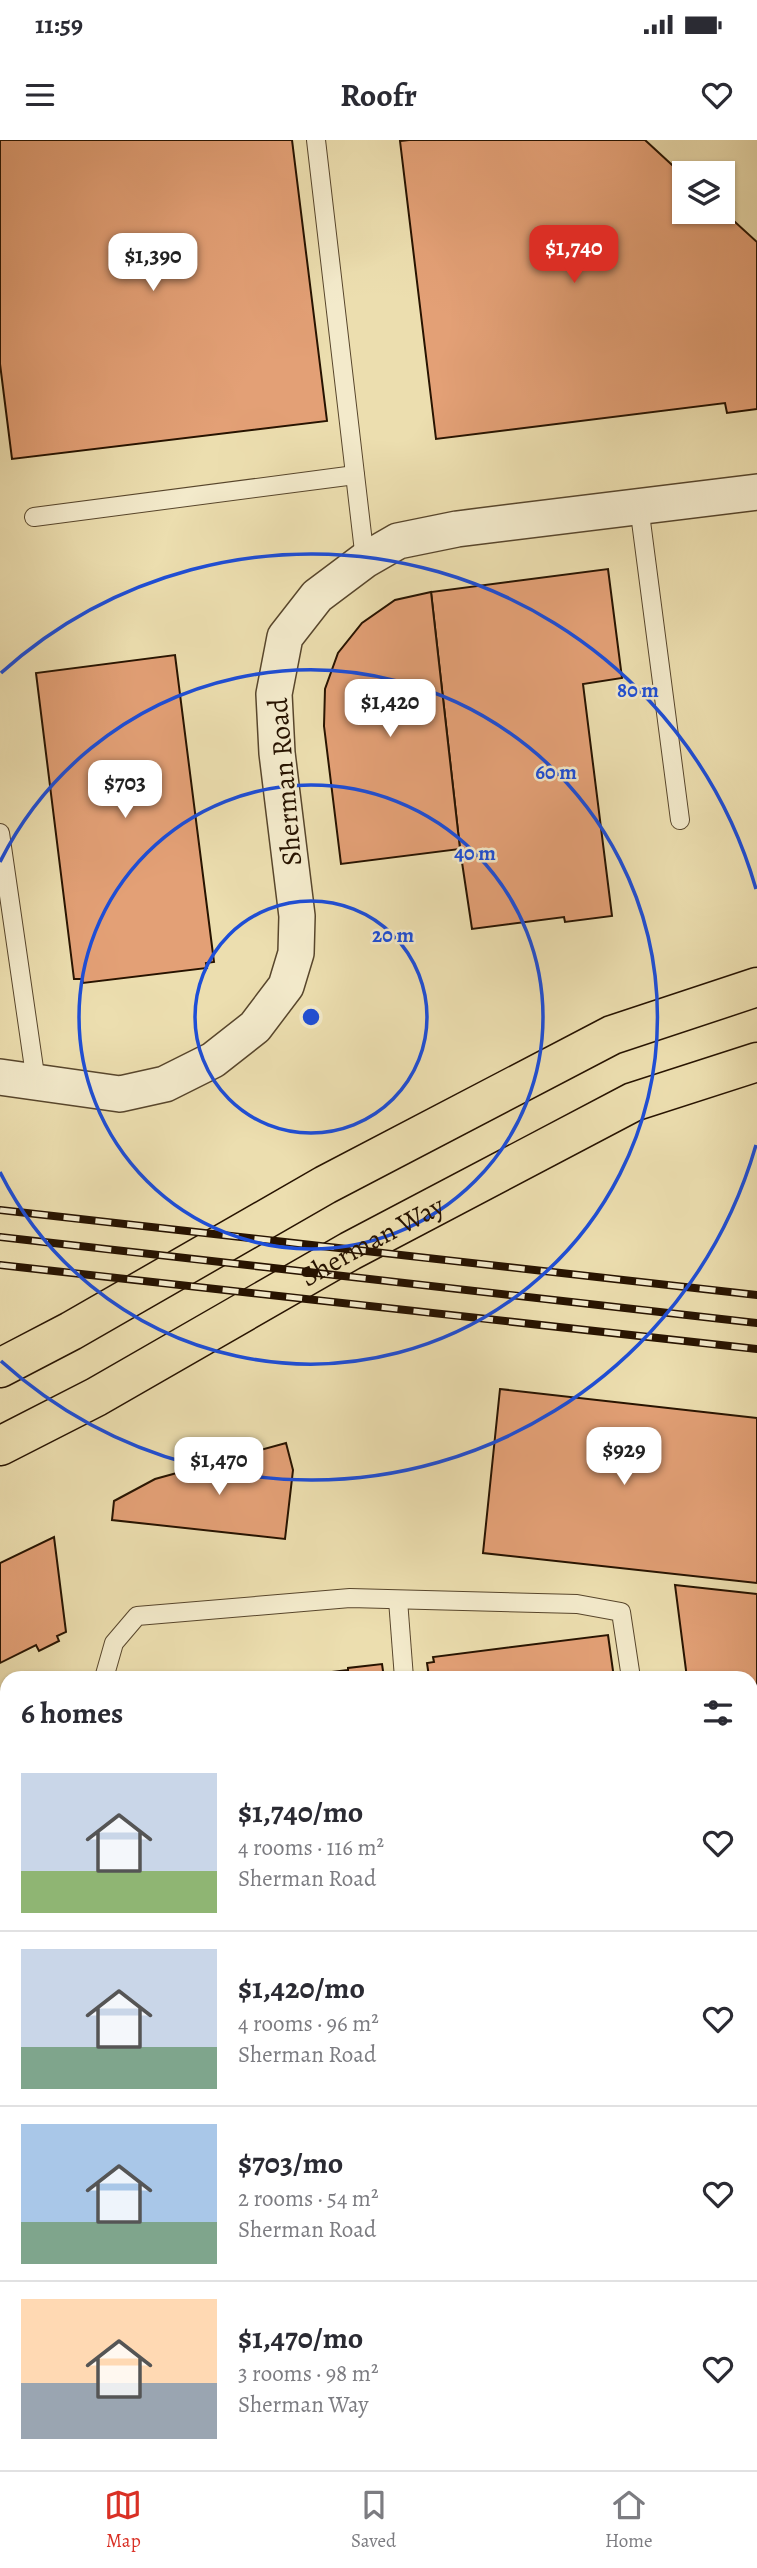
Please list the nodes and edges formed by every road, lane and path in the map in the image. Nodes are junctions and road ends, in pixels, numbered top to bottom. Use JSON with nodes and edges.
{"nodes":[{"id":1,"x":316,"y":140,"type":"edge"},
{"id":2,"x":355,"y":475,"type":"junction"},
{"id":3,"x":757,"y":492,"type":"edge"},
{"id":4,"x":639,"y":506,"type":"junction"},
{"id":5,"x":34,"y":517,"type":"dead end"},
{"id":6,"x":365,"y":560,"type":"junction"},
{"id":7,"x":680,"y":820,"type":"dead end"},
{"id":8,"x":0,"y":833,"type":"edge"},
{"id":9,"x":757,"y":987,"type":"edge"},
{"id":10,"x":757,"y":1062,"type":"edge"},
{"id":11,"x":0,"y":1077,"type":"edge"},
{"id":12,"x":36,"y":1082,"type":"junction"},
{"id":13,"x":0,"y":1368,"type":"edge"},
{"id":14,"x":0,"y":1446,"type":"edge"},
{"id":15,"x":398,"y":1600,"type":"junction"},
{"id":16,"x":106,"y":1671,"type":"edge"},
{"id":17,"x":403,"y":1671,"type":"edge"},
{"id":18,"x":630,"y":1671,"type":"edge"}],
"edges":[{"from":1,"to":2,"type":"lane"},
{"from":2,"to":5,"type":"lane"},
{"from":2,"to":6,"type":"lane"},
{"from":3,"to":4,"type":"street","name":"Sherman Road"},
{"from":4,"to":6,"type":"street","name":"Sherman Road"},
{"from":4,"to":7,"type":"lane"},
{"from":6,"to":12,"type":"street","name":"Sherman Road"},
{"from":8,"to":12,"type":"lane"},
{"from":9,"to":13,"type":"main road"},
{"from":10,"to":14,"type":"main road","name":"Sherman Way"},
{"from":11,"to":12,"type":"street","name":"Sherman Road"},
{"from":15,"to":16,"type":"lane"},
{"from":15,"to":17,"type":"lane"},
{"from":15,"to":18,"type":"lane"}]}
